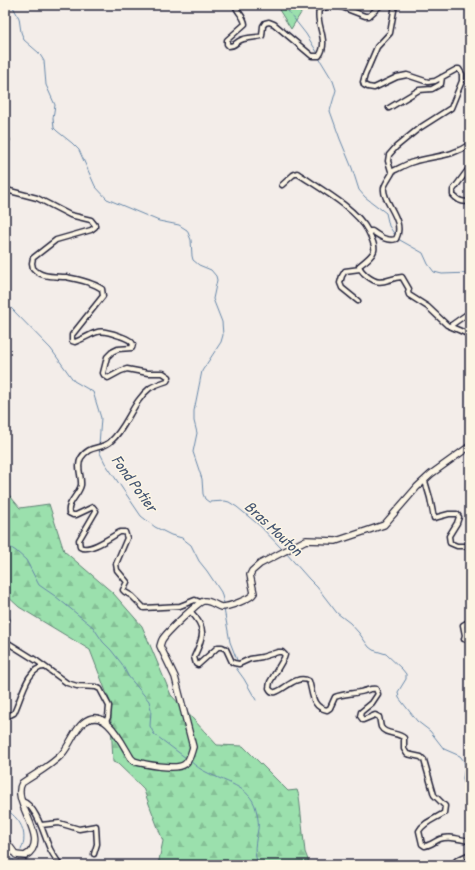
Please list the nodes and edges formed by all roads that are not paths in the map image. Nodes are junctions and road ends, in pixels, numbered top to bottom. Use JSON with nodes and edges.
{"nodes":[{"id":1,"x":235,"y":5,"type":"edge"},
{"id":2,"x":272,"y":5,"type":"edge"},
{"id":3,"x":280,"y":5,"type":"edge"},
{"id":4,"x":333,"y":5,"type":"edge"},
{"id":5,"x":381,"y":5,"type":"edge"},
{"id":6,"x":395,"y":5,"type":"edge"},
{"id":7,"x":442,"y":77,"type":"junction"},
{"id":8,"x":389,"y":108,"type":"dead end"},
{"id":9,"x":5,"y":137,"type":"edge"},
{"id":10,"x":5,"y":144,"type":"edge"},
{"id":11,"x":470,"y":144,"type":"edge"},
{"id":12,"x":470,"y":167,"type":"edge"},
{"id":13,"x":393,"y":171,"type":"junction"},
{"id":14,"x":282,"y":185,"type":"dead end"},
{"id":15,"x":5,"y":191,"type":"edge"},
{"id":16,"x":470,"y":201,"type":"edge"},
{"id":17,"x":368,"y":231,"type":"junction"},
{"id":18,"x":360,"y":269,"type":"junction"},
{"id":19,"x":358,"y":301,"type":"dead end"},
{"id":20,"x":470,"y":312,"type":"edge"},
{"id":21,"x":450,"y":326,"type":"junction"},
{"id":22,"x":470,"y":336,"type":"edge"},
{"id":23,"x":470,"y":446,"type":"edge"},
{"id":24,"x":425,"y":480,"type":"junction"},
{"id":25,"x":470,"y":546,"type":"edge"},
{"id":26,"x":200,"y":602,"type":"junction"},
{"id":27,"x":190,"y":612,"type":"junction"},
{"id":28,"x":5,"y":616,"type":"edge"},
{"id":29,"x":470,"y":621,"type":"edge"},
{"id":30,"x":5,"y":623,"type":"edge"},
{"id":31,"x":464,"y":639,"type":"dead end"},
{"id":32,"x":5,"y":641,"type":"edge"},
{"id":33,"x":45,"y":667,"type":"junction"},
{"id":34,"x":5,"y":715,"type":"edge"},
{"id":35,"x":106,"y":722,"type":"junction"},
{"id":36,"x":22,"y":800,"type":"junction"},
{"id":37,"x":41,"y":825,"type":"junction"},
{"id":38,"x":5,"y":840,"type":"edge"},
{"id":39,"x":470,"y":841,"type":"edge"},
{"id":40,"x":94,"y":854,"type":"dead end"},
{"id":41,"x":470,"y":854,"type":"edge"},
{"id":42,"x":60,"y":865,"type":"edge"},
{"id":43,"x":452,"y":865,"type":"edge"}],
"edges":[{"from":1,"to":4,"type":"street"},
{"from":2,"to":3,"type":"street"},
{"from":4,"to":5,"type":"street"},
{"from":6,"to":7,"type":"street"},
{"from":7,"to":8,"type":"street"},
{"from":7,"to":13,"type":"street"},
{"from":9,"to":10,"type":"street"},
{"from":11,"to":13,"type":"street"},
{"from":12,"to":16,"type":"street"},
{"from":13,"to":17,"type":"street"},
{"from":14,"to":17,"type":"street"},
{"from":15,"to":26,"type":"street"},
{"from":17,"to":18,"type":"street"},
{"from":18,"to":19,"type":"street"},
{"from":18,"to":21,"type":"street"},
{"from":20,"to":21,"type":"street"},
{"from":21,"to":22,"type":"street"},
{"from":23,"to":24,"type":"main road"},
{"from":24,"to":25,"type":"street"},
{"from":24,"to":26,"type":"main road"},
{"from":26,"to":27,"type":"main road"},
{"from":27,"to":35,"type":"main road"},
{"from":27,"to":39,"type":"street"},
{"from":28,"to":30,"type":"street"},
{"from":29,"to":31,"type":"street"},
{"from":32,"to":33,"type":"street"},
{"from":33,"to":34,"type":"street"},
{"from":33,"to":35,"type":"street"},
{"from":35,"to":36,"type":"main road"},
{"from":36,"to":37,"type":"street"},
{"from":36,"to":38,"type":"main road"},
{"from":37,"to":40,"type":"street"},
{"from":37,"to":42,"type":"street"},
{"from":41,"to":43,"type":"street"}]}
